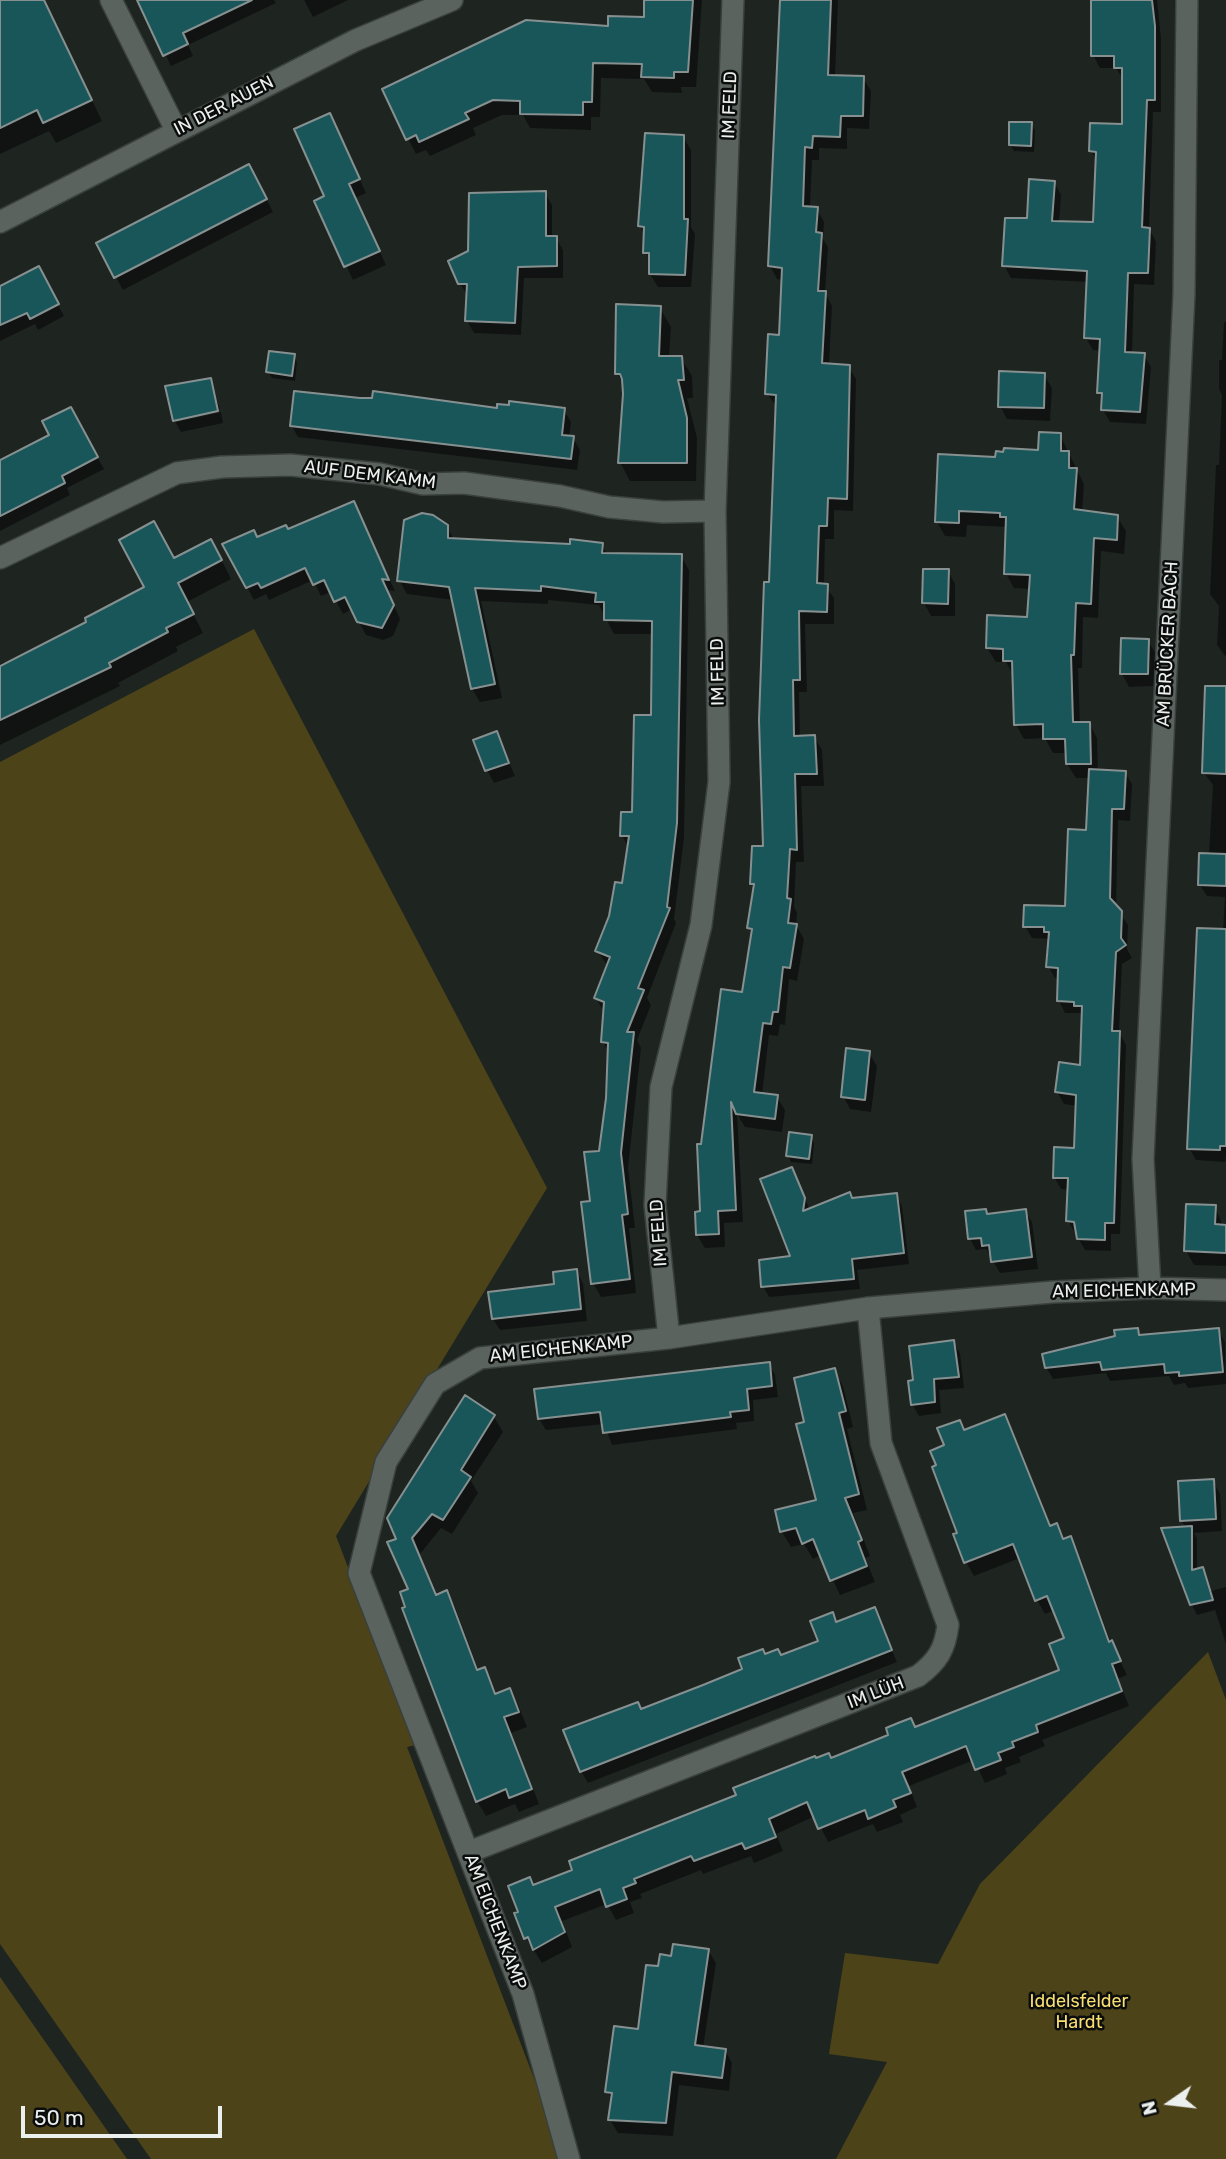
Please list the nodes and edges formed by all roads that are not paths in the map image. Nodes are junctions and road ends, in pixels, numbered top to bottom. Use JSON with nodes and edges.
{"nodes":[{"id":1,"x":110,"y":0,"type":"edge"},
{"id":2,"x":452,"y":0,"type":"edge"},
{"id":3,"x":733,"y":0,"type":"edge"},
{"id":4,"x":1187,"y":0,"type":"edge"},
{"id":5,"x":176,"y":130,"type":"junction"},
{"id":6,"x":0,"y":222,"type":"edge"},
{"id":7,"x":715,"y":510,"type":"junction"},
{"id":8,"x":0,"y":558,"type":"edge"},
{"id":9,"x":1150,"y":1288,"type":"junction"},
{"id":10,"x":1226,"y":1290,"type":"edge"},
{"id":11,"x":867,"y":1308,"type":"junction"},
{"id":12,"x":669,"y":1338,"type":"junction"},
{"id":13,"x":469,"y":1853,"type":"junction"},
{"id":14,"x":569,"y":2159,"type":"edge"}],
"edges":[{"from":1,"to":5,"type":"street"},
{"from":2,"to":5,"type":"street","name":"IN DER AUEN"},
{"from":3,"to":7,"type":"street","name":"IM FELD"},
{"from":4,"to":9,"type":"street","name":"AM BRÜCKER BACH"},
{"from":5,"to":6,"type":"street","name":"IN DER AUEN"},
{"from":7,"to":8,"type":"street","name":"AUF DEM KAMM"},
{"from":7,"to":12,"type":"street","name":"IM FELD"},
{"from":9,"to":10,"type":"street","name":"AM EICHENKAMP"},
{"from":9,"to":11,"type":"street","name":"AM EICHENKAMP"},
{"from":11,"to":12,"type":"street","name":"AM EICHENKAMP"},
{"from":11,"to":13,"type":"street","name":"IM LÜH"},
{"from":12,"to":13,"type":"street","name":"AM EICHENKAMP"},
{"from":13,"to":14,"type":"street","name":"AM EICHENKAMP"}]}
